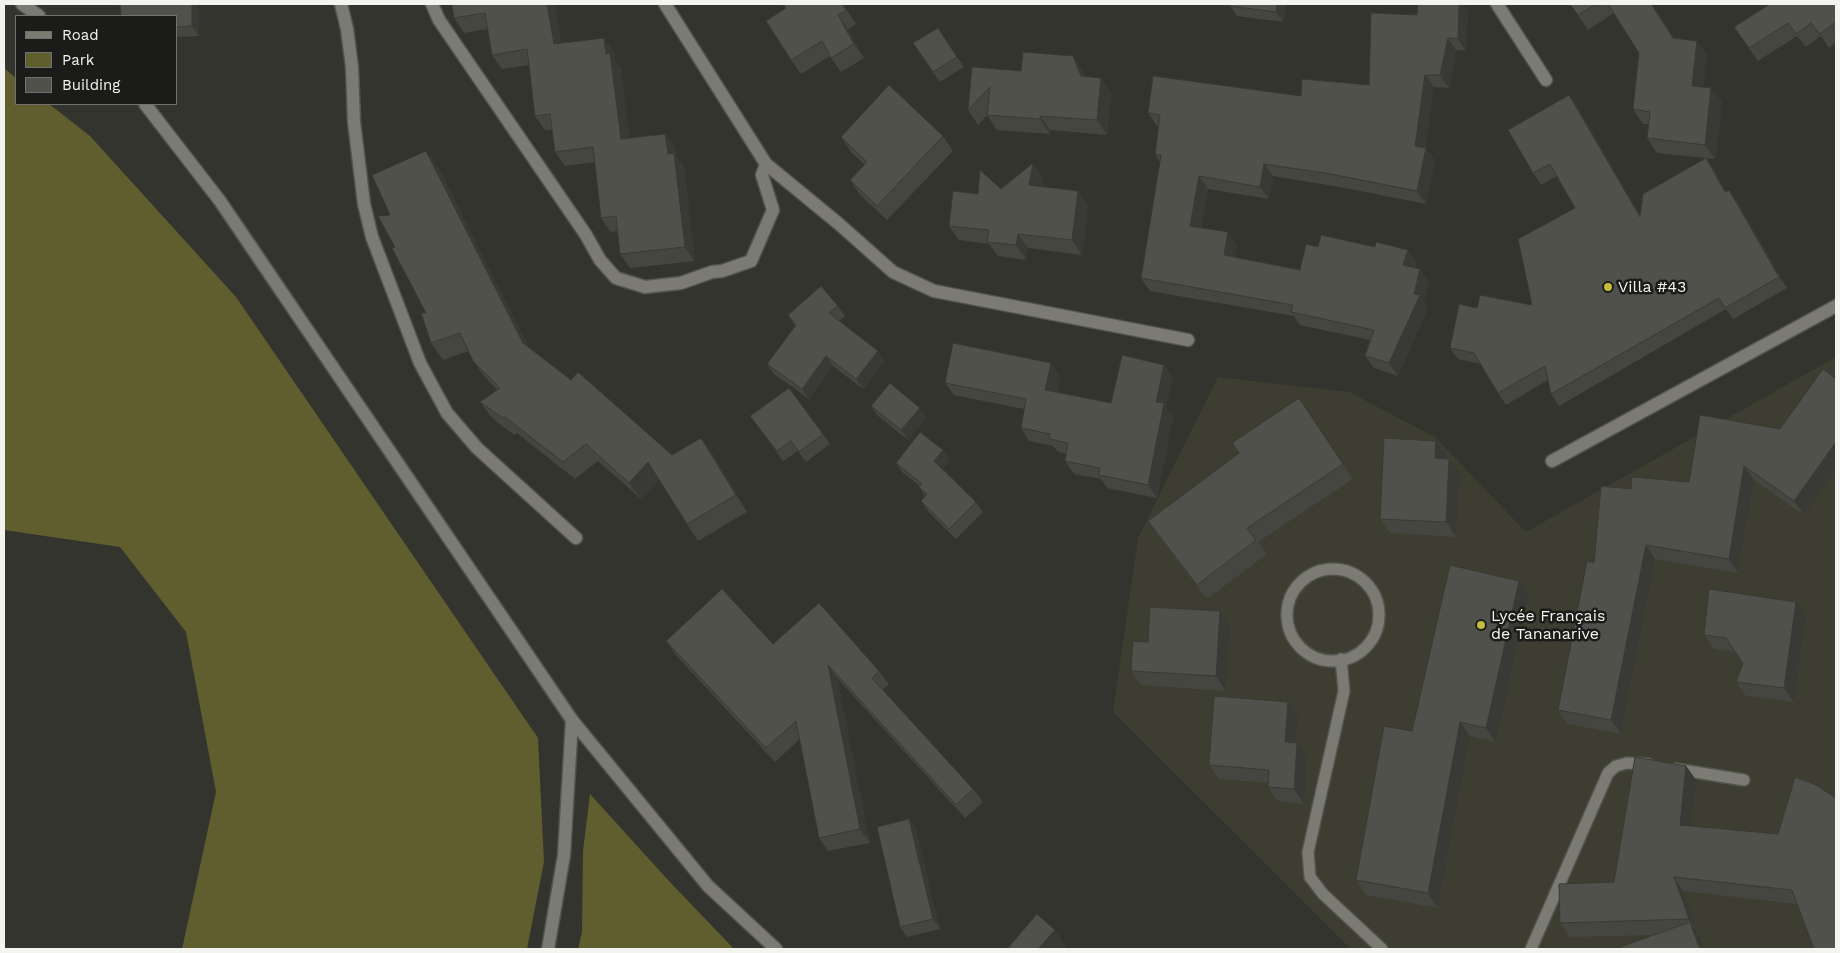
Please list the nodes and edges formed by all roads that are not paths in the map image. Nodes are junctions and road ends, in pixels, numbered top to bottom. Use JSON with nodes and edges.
{"nodes":[{"id":1,"x":22,"y":4,"type":"edge"},
{"id":2,"x":341,"y":4,"type":"edge"},
{"id":3,"x":432,"y":4,"type":"edge"},
{"id":4,"x":665,"y":4,"type":"edge"},
{"id":5,"x":1497,"y":4,"type":"edge"},
{"id":6,"x":38,"y":15,"type":"edge"},
{"id":7,"x":1546,"y":80,"type":"dead end"},
{"id":8,"x":146,"y":105,"type":"edge"},
{"id":9,"x":766,"y":164,"type":"junction"},
{"id":10,"x":1836,"y":306,"type":"edge"},
{"id":11,"x":1188,"y":340,"type":"dead end"},
{"id":12,"x":1552,"y":461,"type":"dead end"},
{"id":13,"x":576,"y":538,"type":"dead end"},
{"id":14,"x":1341,"y":659,"type":"junction"},
{"id":15,"x":572,"y":720,"type":"junction"},
{"id":16,"x":1744,"y":780,"type":"dead end"},
{"id":17,"x":548,"y":949,"type":"edge"},
{"id":18,"x":776,"y":949,"type":"edge"},
{"id":19,"x":1382,"y":949,"type":"edge"},
{"id":20,"x":1531,"y":949,"type":"edge"}],
"edges":[{"from":1,"to":6,"type":"street"},
{"from":2,"to":13,"type":"street"},
{"from":3,"to":9,"type":"street"},
{"from":4,"to":9,"type":"street"},
{"from":5,"to":7,"type":"street"},
{"from":8,"to":15,"type":"street"},
{"from":9,"to":11,"type":"street"},
{"from":10,"to":12,"type":"street"},
{"from":14,"to":14,"type":"lane"},
{"from":14,"to":19,"type":"lane"},
{"from":15,"to":17,"type":"street"},
{"from":15,"to":18,"type":"street"},
{"from":16,"to":20,"type":"lane"}]}
